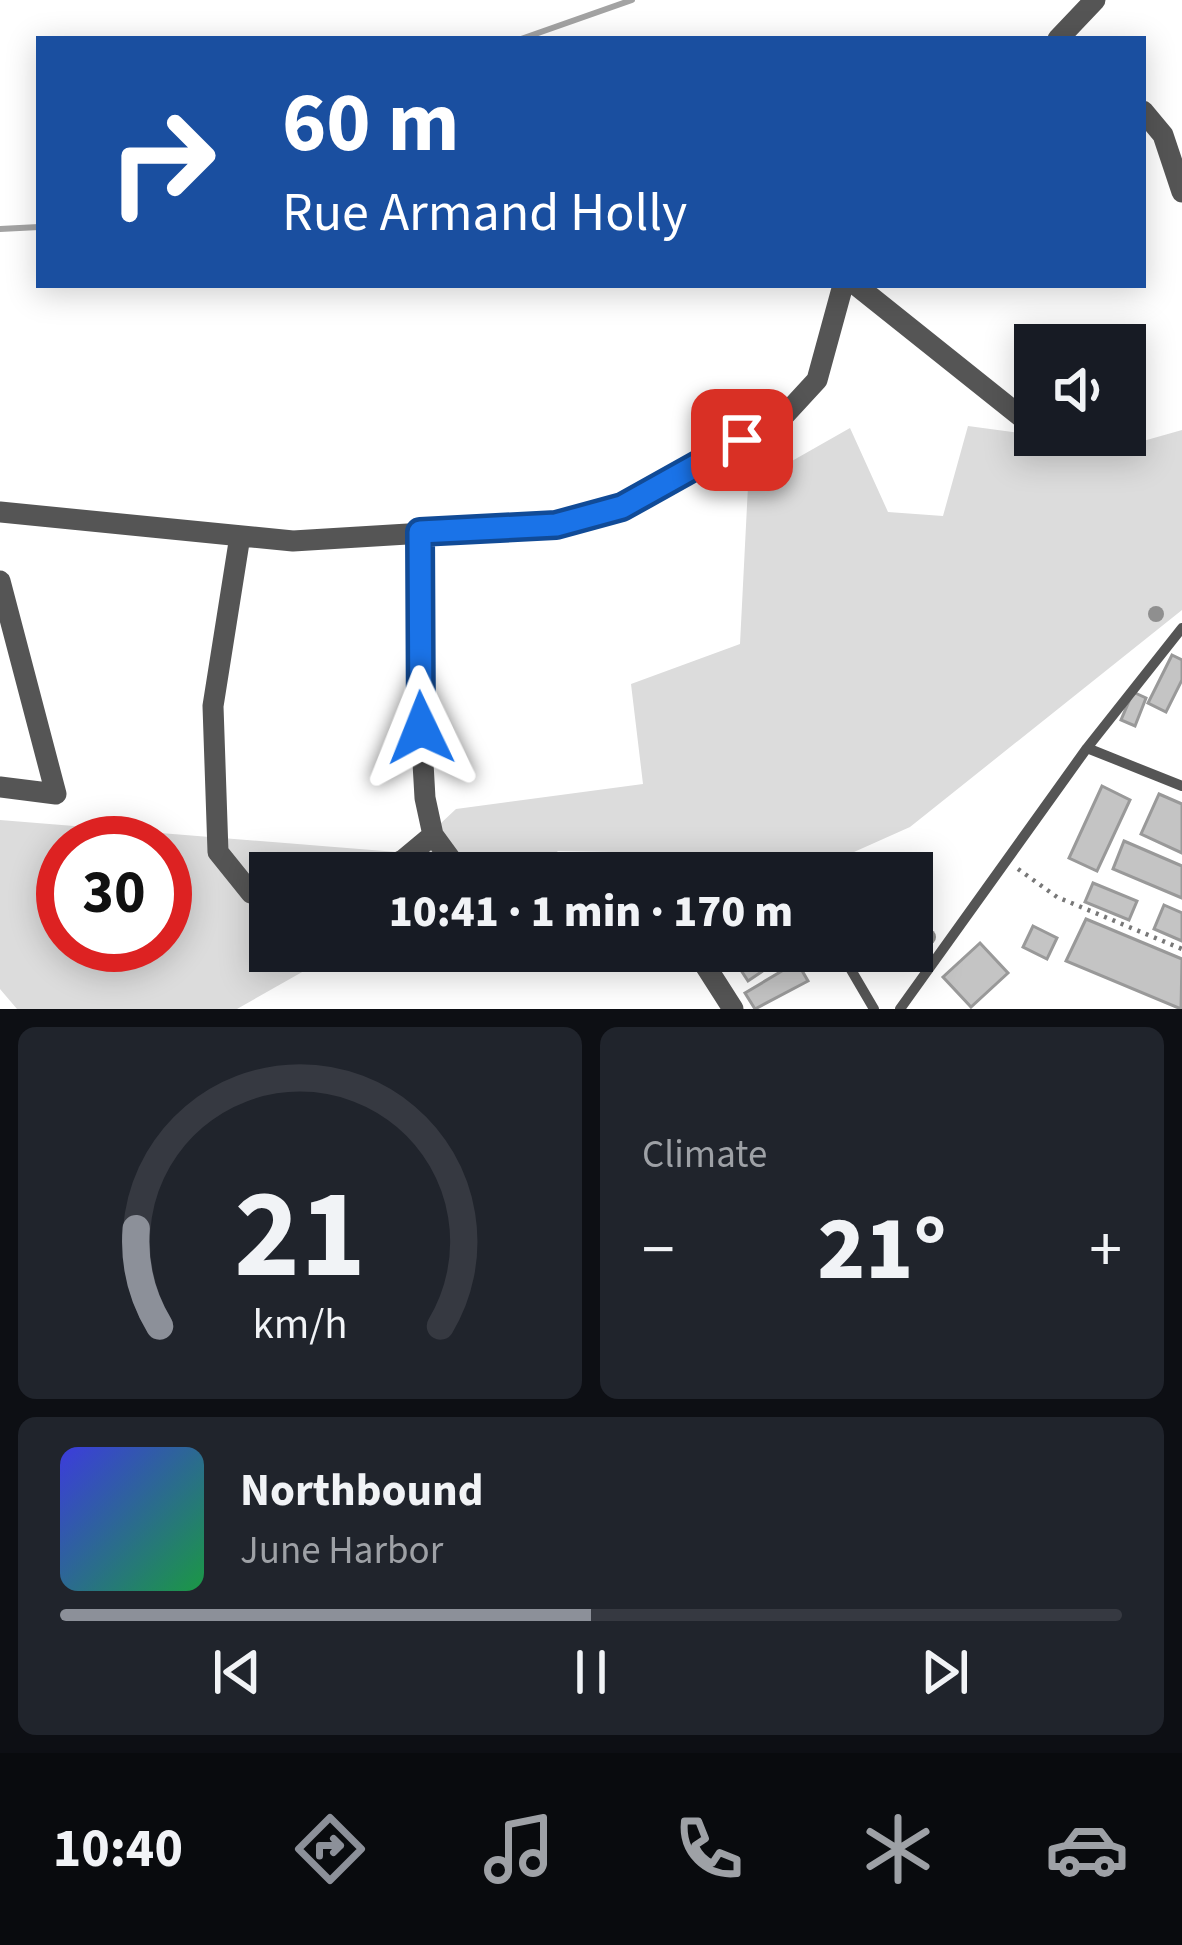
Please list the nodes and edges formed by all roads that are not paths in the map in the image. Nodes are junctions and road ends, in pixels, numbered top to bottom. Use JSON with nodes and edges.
{"nodes":[{"id":1,"x":1095,"y":0,"type":"edge"},
{"id":2,"x":1068,"y":36,"type":"edge"},
{"id":3,"x":1146,"y":115,"type":"edge"},
{"id":4,"x":1182,"y":192,"type":"edge"},
{"id":5,"x":842,"y":288,"type":"edge"},
{"id":6,"x":860,"y":288,"type":"edge"},
{"id":7,"x":1014,"y":411,"type":"edge"},
{"id":8,"x":0,"y":512,"type":"edge"},
{"id":9,"x":420,"y":532,"type":"junction"},
{"id":10,"x":240,"y":536,"type":"junction"},
{"id":11,"x":0,"y":580,"type":"edge"},
{"id":12,"x":1182,"y":628,"type":"edge"},
{"id":13,"x":1087,"y":748,"type":"junction"},
{"id":14,"x":1182,"y":786,"type":"edge"},
{"id":15,"x":0,"y":787,"type":"edge"},
{"id":16,"x":433,"y":835,"type":"junction"},
{"id":17,"x":413,"y":852,"type":"edge"},
{"id":18,"x":445,"y":852,"type":"edge"},
{"id":19,"x":249,"y":890,"type":"edge"},
{"id":20,"x":710,"y":972,"type":"edge"},
{"id":21,"x":852,"y":972,"type":"edge"},
{"id":22,"x":734,"y":1009,"type":"edge"},
{"id":23,"x":874,"y":1009,"type":"edge"},
{"id":24,"x":900,"y":1009,"type":"edge"}],
"edges":[{"from":1,"to":2,"type":"street"},
{"from":3,"to":4,"type":"street"},
{"from":5,"to":9,"type":"street"},
{"from":6,"to":7,"type":"street"},
{"from":8,"to":10,"type":"street"},
{"from":9,"to":10,"type":"street"},
{"from":9,"to":16,"type":"street"},
{"from":10,"to":19,"type":"street"},
{"from":11,"to":15,"type":"street"},
{"from":12,"to":13,"type":"lane"},
{"from":13,"to":14,"type":"lane"},
{"from":13,"to":24,"type":"lane"},
{"from":16,"to":17,"type":"street"},
{"from":16,"to":18,"type":"street"},
{"from":20,"to":22,"type":"street"},
{"from":21,"to":23,"type":"lane"}]}
